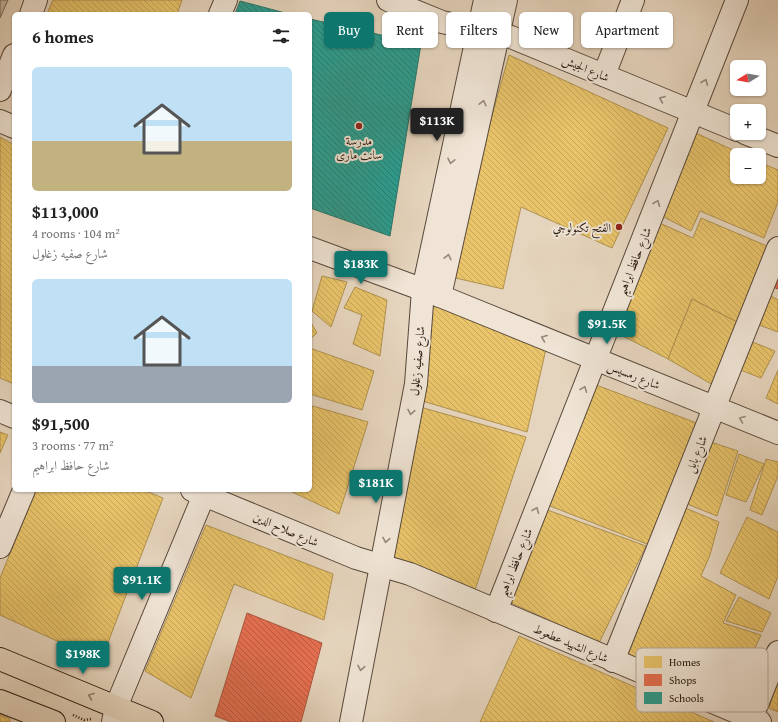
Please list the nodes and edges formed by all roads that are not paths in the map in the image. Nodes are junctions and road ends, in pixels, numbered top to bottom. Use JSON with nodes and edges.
{"nodes":[{"id":1,"x":36,"y":0,"type":"edge"},
{"id":2,"x":226,"y":0,"type":"edge"},
{"id":3,"x":388,"y":0,"type":"edge"},
{"id":4,"x":485,"y":0,"type":"edge"},
{"id":5,"x":506,"y":0,"type":"edge"},
{"id":6,"x":633,"y":0,"type":"edge"},
{"id":7,"x":738,"y":0,"type":"edge"},
{"id":8,"x":32,"y":12,"type":"edge"},
{"id":9,"x":221,"y":12,"type":"edge"},
{"id":10,"x":486,"y":12,"type":"edge"},
{"id":11,"x":499,"y":12,"type":"edge"},
{"id":12,"x":446,"y":23,"type":"edge"},
{"id":13,"x":511,"y":41,"type":"edge"},
{"id":14,"x":485,"y":48,"type":"edge"},
{"id":15,"x":12,"y":60,"type":"edge"},
{"id":16,"x":604,"y":75,"type":"junction"},
{"id":17,"x":0,"y":90,"type":"edge"},
{"id":18,"x":693,"y":112,"type":"junction"},
{"id":19,"x":0,"y":121,"type":"edge"},
{"id":20,"x":12,"y":125,"type":"edge"},
{"id":21,"x":730,"y":127,"type":"edge"},
{"id":22,"x":763,"y":140,"type":"edge"},
{"id":23,"x":778,"y":146,"type":"edge"},
{"id":24,"x":778,"y":248,"type":"edge"},
{"id":25,"x":312,"y":249,"type":"edge"},
{"id":26,"x":432,"y":293,"type":"junction"},
{"id":27,"x":596,"y":359,"type":"junction"},
{"id":28,"x":714,"y":407,"type":"junction"},
{"id":29,"x":0,"y":411,"type":"edge"},
{"id":30,"x":12,"y":416,"type":"edge"},
{"id":31,"x":778,"y":433,"type":"edge"},
{"id":32,"x":23,"y":492,"type":"edge"},
{"id":33,"x":201,"y":492,"type":"edge"},
{"id":34,"x":0,"y":547,"type":"edge"},
{"id":35,"x":381,"y":566,"type":"junction"},
{"id":36,"x":496,"y":611,"type":"junction"},
{"id":37,"x":778,"y":652,"type":"edge"},
{"id":38,"x":0,"y":659,"type":"edge"},
{"id":39,"x":613,"y":660,"type":"junction"},
{"id":40,"x":636,"y":670,"type":"edge"},
{"id":41,"x":768,"y":681,"type":"edge"},
{"id":42,"x":0,"y":701,"type":"edge"},
{"id":43,"x":733,"y":712,"type":"edge"},
{"id":44,"x":114,"y":714,"type":"edge"},
{"id":45,"x":754,"y":721,"type":"edge"},
{"id":46,"x":54,"y":722,"type":"edge"},
{"id":47,"x":152,"y":722,"type":"edge"},
{"id":48,"x":351,"y":722,"type":"edge"}],
"edges":[{"from":1,"to":8,"type":"street"},
{"from":2,"to":9,"type":"street"},
{"from":3,"to":12,"type":"street","name":"شارع الجيش"},
{"from":4,"to":10,"type":"street","name":"شارع صفيه زغلول"},
{"from":5,"to":11,"type":"street","name":"شارع صفيه زغلول"},
{"from":6,"to":16,"type":"street"},
{"from":18,"to":7,"type":"street","name":"شارع حافظ ابراهيم","one_way":true},
{"from":13,"to":16,"type":"street","name":"شارع الجيش"},
{"from":14,"to":26,"type":"street","name":"شارع صفيه زغلول"},
{"from":15,"to":17,"type":"street"},
{"from":18,"to":16,"type":"street","name":"شارع الجيش","one_way":true},
{"from":18,"to":21,"type":"street","name":"شارع الجيش"},
{"from":27,"to":18,"type":"street","name":"شارع حافظ ابراهيم","one_way":true},
{"from":19,"to":20,"type":"street"},
{"from":22,"to":23,"type":"street"},
{"from":24,"to":28,"type":"street","name":"شارع بابل"},
{"from":25,"to":26,"type":"street","name":"شارع رمسيس"},
{"from":27,"to":26,"type":"street","name":"شارع رمسيس","one_way":true},
{"from":26,"to":35,"type":"street","name":"شارع صفيه زغلول","one_way":true},
{"from":27,"to":28,"type":"street","name":"شارع رمسيس"},
{"from":36,"to":27,"type":"street","name":"شارع حافظ ابراهيم","one_way":true},
{"from":31,"to":28,"type":"street","name":"شارع رمسيس","one_way":true},
{"from":28,"to":39,"type":"street","name":"شارع بابل"},
{"from":29,"to":30,"type":"street"},
{"from":32,"to":34,"type":"street"},
{"from":33,"to":35,"type":"street","name":"شارع صلاح الدين"},
{"from":33,"to":44,"type":"street"},
{"from":35,"to":36,"type":"street","name":"شارع الشهيد عطعوط"},
{"from":35,"to":48,"type":"street","name":"شارع صفيه زغلول","one_way":true},
{"from":36,"to":39,"type":"street","name":"شارع الشهيد عطعوط"},
{"from":37,"to":41,"type":"street"},
{"from":44,"to":38,"type":"main road","one_way":true},
{"from":39,"to":40,"type":"street","name":"شارع الشهيد عطعوط"},
{"from":42,"to":46,"type":"main road"},
{"from":43,"to":45,"type":"street","name":"شارع الشهيد عطعوط"},
{"from":44,"to":47,"type":"main road"}]}
